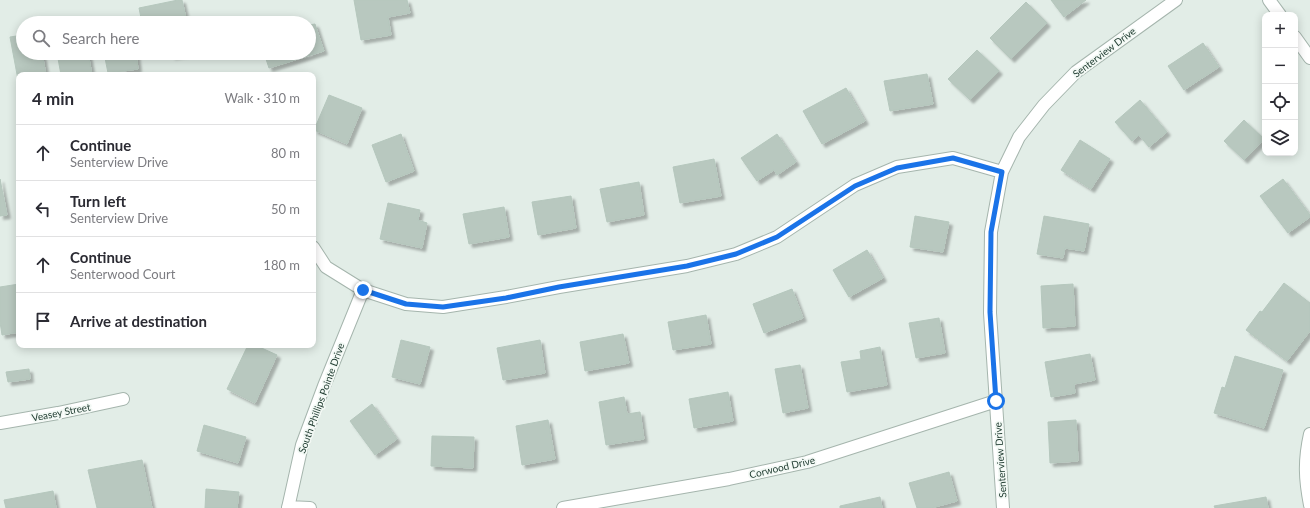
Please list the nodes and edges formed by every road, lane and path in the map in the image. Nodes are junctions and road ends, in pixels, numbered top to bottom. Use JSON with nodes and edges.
{"nodes":[{"id":1,"x":1176,"y":0,"type":"edge"},
{"id":2,"x":1269,"y":0,"type":"edge"},
{"id":3,"x":1278,"y":12,"type":"edge"},
{"id":4,"x":1298,"y":41,"type":"edge"},
{"id":5,"x":1310,"y":58,"type":"edge"},
{"id":6,"x":1002,"y":172,"type":"junction"},
{"id":7,"x":316,"y":252,"type":"edge"},
{"id":8,"x":363,"y":290,"type":"junction"},
{"id":9,"x":123,"y":399,"type":"dead end"},
{"id":10,"x":996,"y":401,"type":"junction"},
{"id":11,"x":0,"y":423,"type":"edge"},
{"id":12,"x":1310,"y":434,"type":"edge"},
{"id":13,"x":1310,"y":505,"type":"edge"},
{"id":14,"x":288,"y":507,"type":"edge"},
{"id":15,"x":310,"y":508,"type":"edge"},
{"id":16,"x":563,"y":508,"type":"edge"},
{"id":17,"x":1003,"y":508,"type":"edge"}],
"edges":[{"from":1,"to":6,"type":"street","name":"Senterview Drive"},
{"from":2,"to":3,"type":"street"},
{"from":4,"to":5,"type":"street"},
{"from":6,"to":8,"type":"street"},
{"from":6,"to":10,"type":"street","name":"Senterview Drive"},
{"from":7,"to":8,"type":"street"},
{"from":8,"to":14,"type":"street","name":"South Phillips Pointe Drive"},
{"from":9,"to":11,"type":"street","name":"Veasey Street"},
{"from":10,"to":16,"type":"street","name":"Corwood Drive"},
{"from":10,"to":17,"type":"street","name":"Senterview Drive"},
{"from":12,"to":13,"type":"street"},
{"from":14,"to":15,"type":"street"}]}
